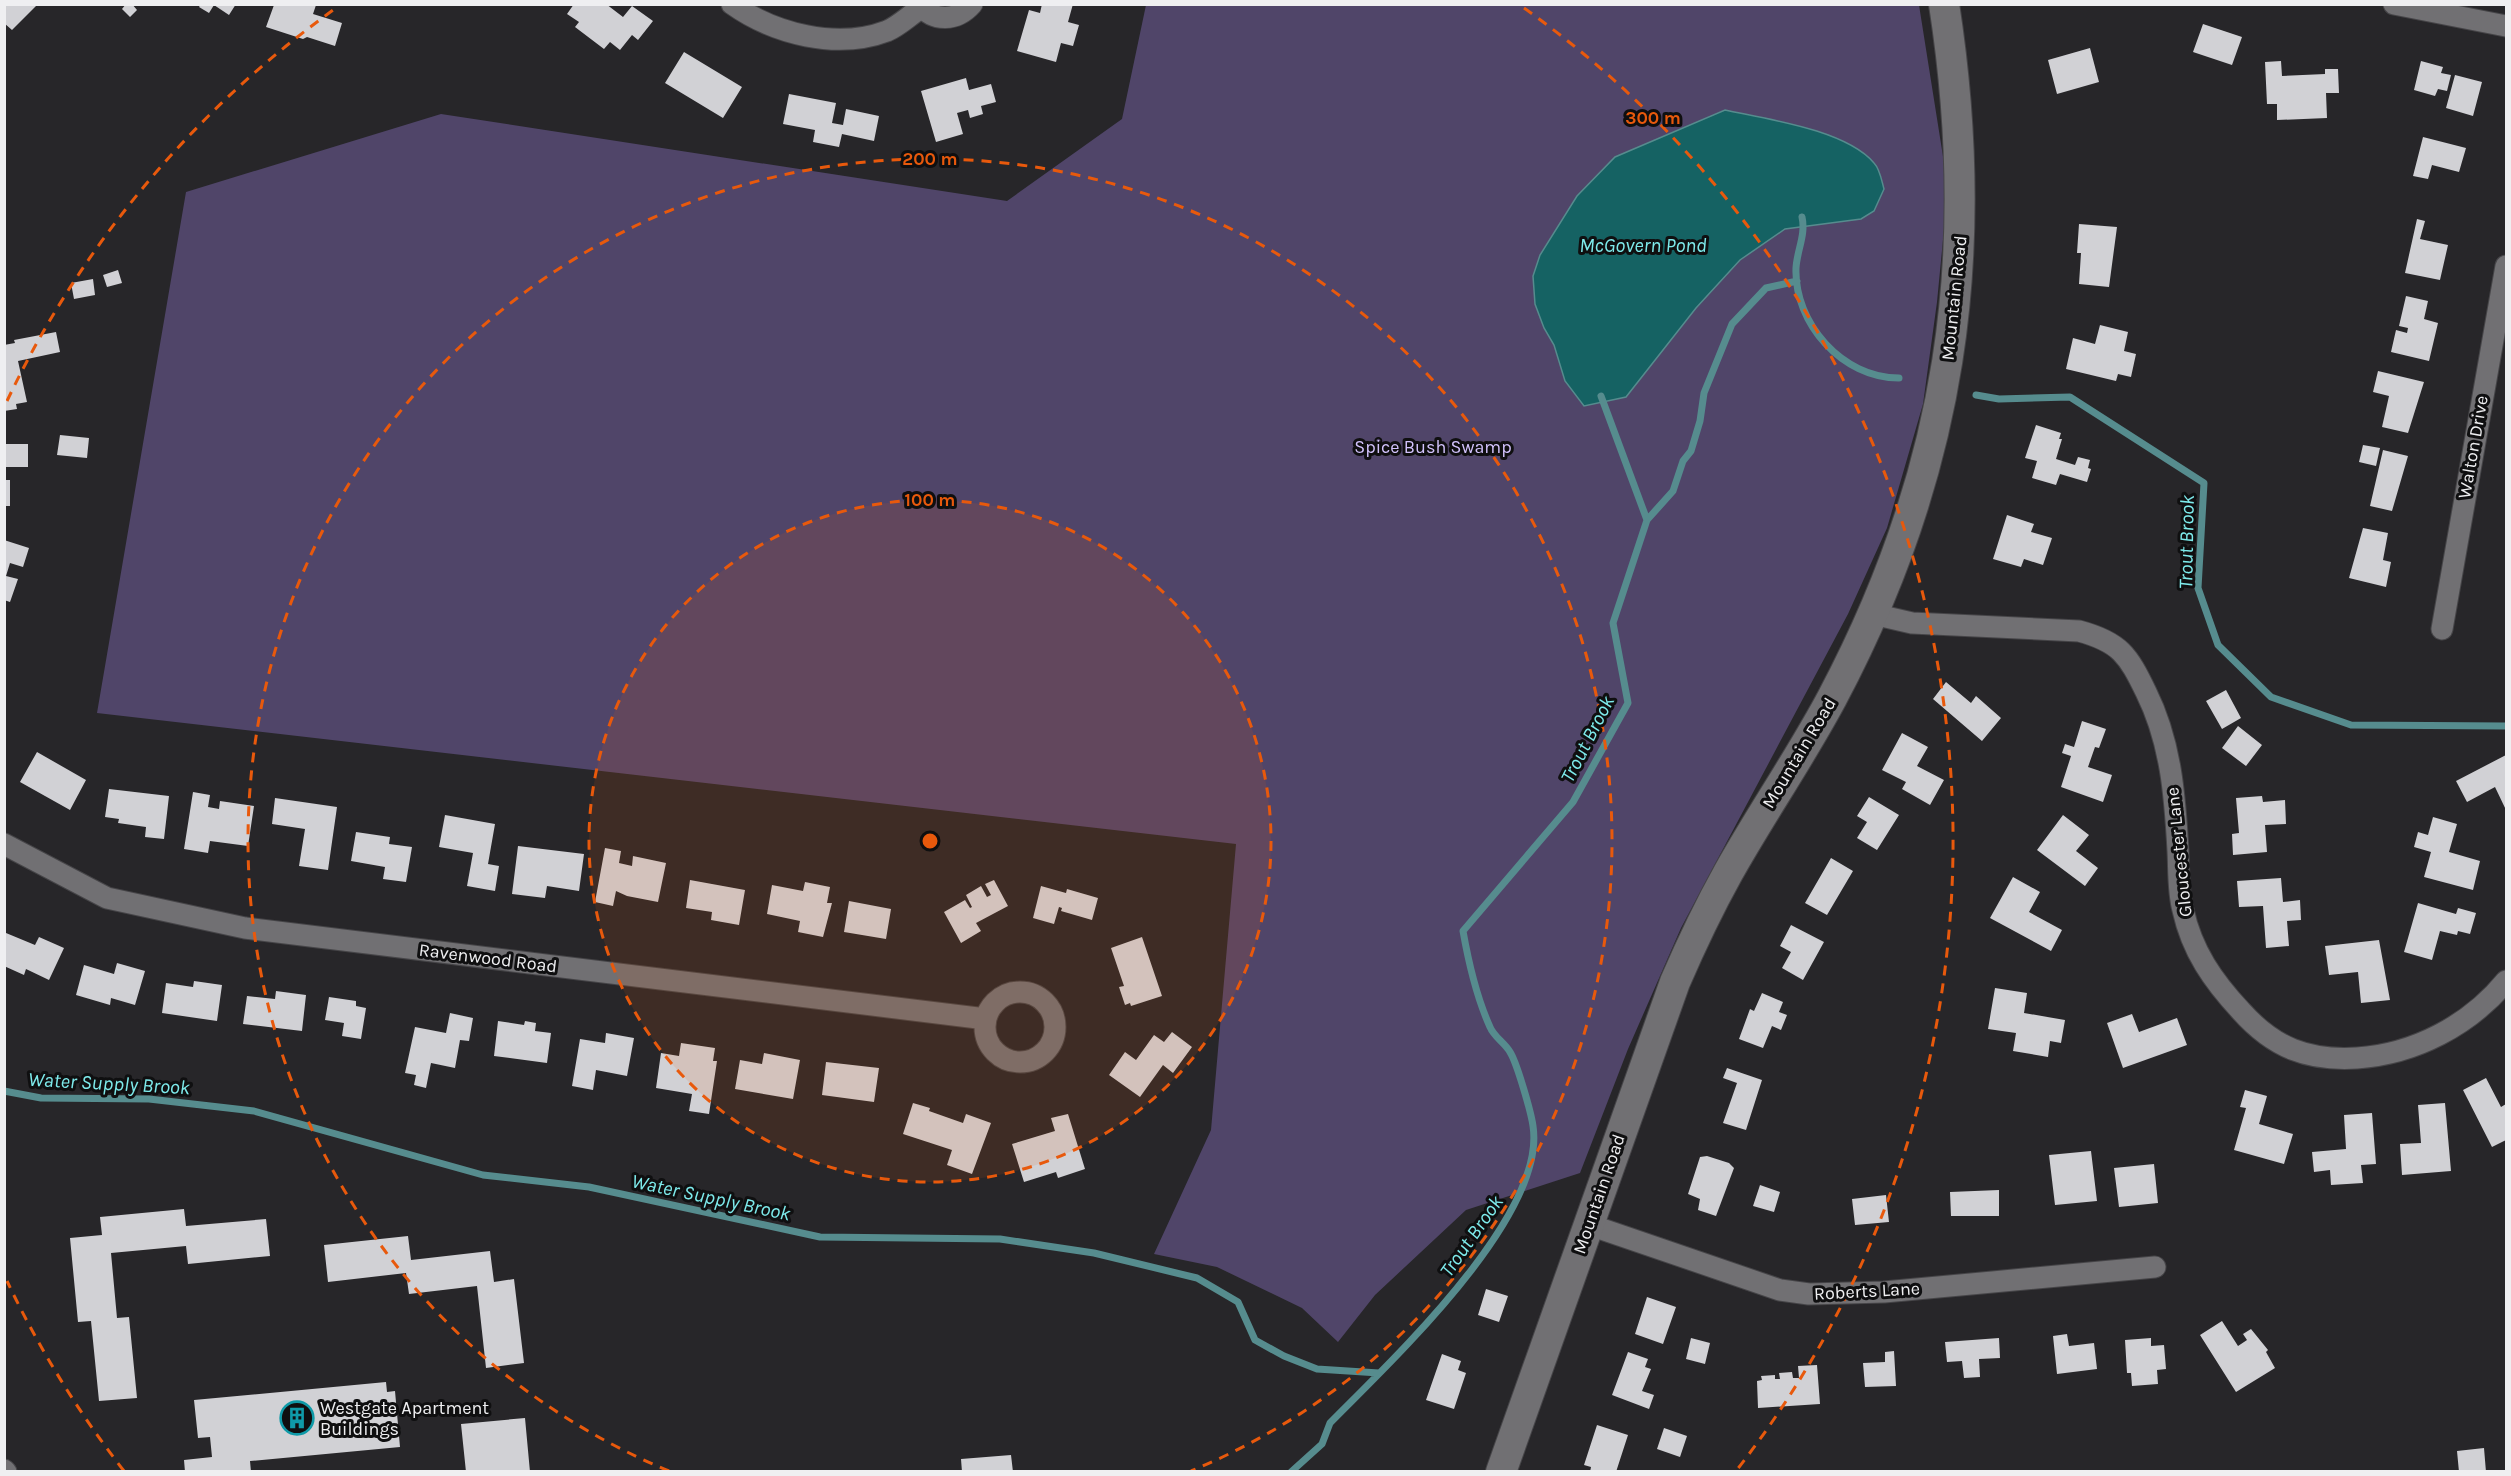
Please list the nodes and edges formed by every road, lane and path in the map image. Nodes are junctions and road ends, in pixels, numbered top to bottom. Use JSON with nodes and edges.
{"nodes":[{"id":1,"x":732,"y":4,"type":"edge"},
{"id":2,"x":972,"y":4,"type":"edge"},
{"id":3,"x":1944,"y":4,"type":"edge"},
{"id":4,"x":2394,"y":4,"type":"edge"},
{"id":5,"x":920,"y":6,"type":"edge"},
{"id":6,"x":2506,"y":26,"type":"edge"},
{"id":7,"x":2506,"y":266,"type":"edge"},
{"id":8,"x":1874,"y":614,"type":"junction"},
{"id":9,"x":2442,"y":629,"type":"dead end"},
{"id":10,"x":4,"y":844,"type":"edge"},
{"id":11,"x":2504,"y":990,"type":"edge"},
{"id":12,"x":986,"y":1019,"type":"dead end"},
{"id":13,"x":1590,"y":1225,"type":"junction"},
{"id":14,"x":2155,"y":1267,"type":"dead end"},
{"id":15,"x":1501,"y":1472,"type":"edge"}],
"edges":[{"from":1,"to":5,"type":"street"},
{"from":2,"to":5,"type":"street"},
{"from":3,"to":8,"type":"main road","name":"Mountain Road"},
{"from":4,"to":6,"type":"street"},
{"from":7,"to":9,"type":"street","name":"Walton Drive"},
{"from":8,"to":11,"type":"street","name":"Gloucester Lane"},
{"from":8,"to":13,"type":"main road","name":"Mountain Road"},
{"from":10,"to":12,"type":"street","name":"Ravenwood Road"},
{"from":13,"to":14,"type":"street","name":"Roberts Lane"},
{"from":13,"to":15,"type":"main road","name":"Mountain Road"}]}
